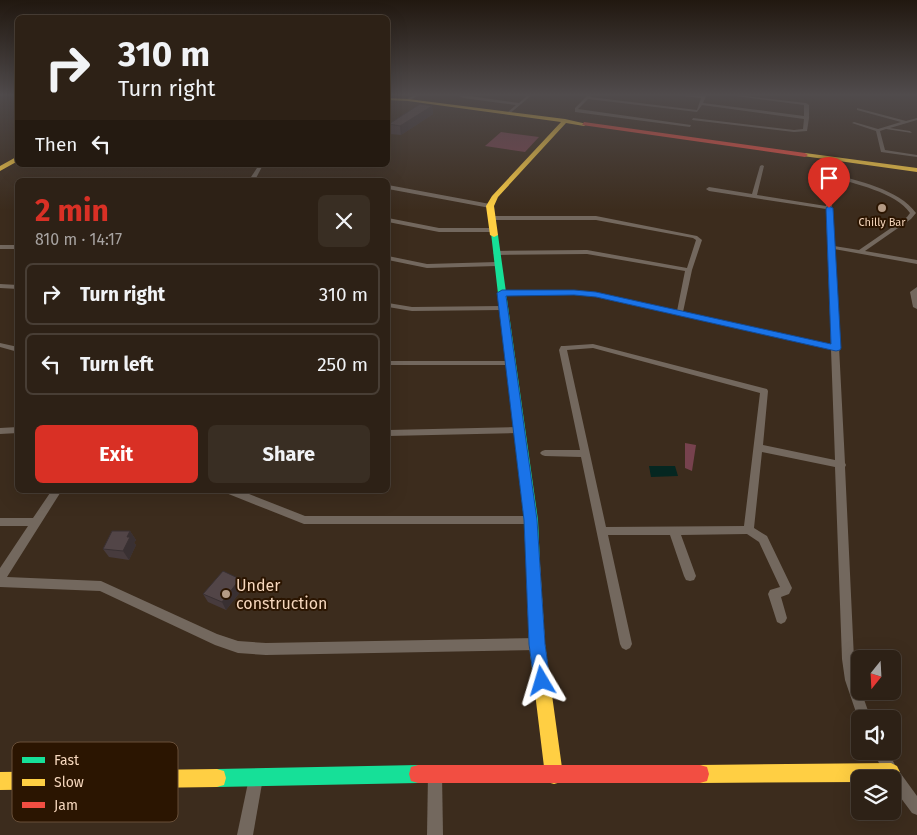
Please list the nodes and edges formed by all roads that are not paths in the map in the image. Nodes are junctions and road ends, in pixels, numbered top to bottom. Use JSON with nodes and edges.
{"nodes":[{"id":1,"x":554,"y":133,"type":"edge"},
{"id":2,"x":650,"y":133,"type":"edge"},
{"id":3,"x":688,"y":133,"type":"edge"},
{"id":4,"x":881,"y":133,"type":"edge"},
{"id":5,"x":686,"y":138,"type":"junction"},
{"id":6,"x":917,"y":156,"type":"edge"},
{"id":7,"x":827,"y":158,"type":"junction"},
{"id":8,"x":762,"y":166,"type":"dead end"},
{"id":9,"x":260,"y":167,"type":"edge"},
{"id":10,"x":917,"y":170,"type":"edge"},
{"id":11,"x":828,"y":174,"type":"junction"},
{"id":12,"x":253,"y":178,"type":"edge"},
{"id":13,"x":390,"y":187,"type":"edge"},
{"id":14,"x":709,"y":189,"type":"dead end"},
{"id":15,"x":754,"y":196,"type":"junction"},
{"id":16,"x":829,"y":208,"type":"junction"},
{"id":17,"x":490,"y":212,"type":"junction"},
{"id":18,"x":390,"y":220,"type":"edge"},
{"id":19,"x":494,"y":230,"type":"junction"},
{"id":20,"x":0,"y":247,"type":"edge"},
{"id":21,"x":15,"y":247,"type":"edge"},
{"id":22,"x":831,"y":247,"type":"junction"},
{"id":23,"x":860,"y":252,"type":"junction"},
{"id":24,"x":390,"y":258,"type":"edge"},
{"id":25,"x":496,"y":258,"type":"junction"},
{"id":26,"x":917,"y":262,"type":"edge"},
{"id":27,"x":689,"y":270,"type":"junction"},
{"id":28,"x":0,"y":286,"type":"edge"},
{"id":29,"x":15,"y":287,"type":"edge"},
{"id":30,"x":917,"y":290,"type":"edge"},
{"id":31,"x":502,"y":293,"type":"junction"},
{"id":32,"x":390,"y":305,"type":"edge"},
{"id":33,"x":917,"y":307,"type":"edge"},
{"id":34,"x":502,"y":308,"type":"junction"},
{"id":35,"x":680,"y":312,"type":"junction"},
{"id":36,"x":0,"y":345,"type":"edge"},
{"id":37,"x":836,"y":348,"type":"junction"},
{"id":38,"x":15,"y":349,"type":"edge"},
{"id":39,"x":390,"y":363,"type":"edge"},
{"id":40,"x":510,"y":363,"type":"junction"},
{"id":41,"x":15,"y":430,"type":"edge"},
{"id":42,"x":518,"y":430,"type":"junction"},
{"id":43,"x":0,"y":431,"type":"edge"},
{"id":44,"x":390,"y":433,"type":"edge"},
{"id":45,"x":759,"y":448,"type":"junction"},
{"id":46,"x":544,"y":453,"type":"dead end"},
{"id":47,"x":586,"y":454,"type":"junction"},
{"id":48,"x":841,"y":465,"type":"junction"},
{"id":49,"x":55,"y":493,"type":"edge"},
{"id":50,"x":236,"y":493,"type":"edge"},
{"id":51,"x":531,"y":520,"type":"junction"},
{"id":52,"x":0,"y":522,"type":"edge"},
{"id":53,"x":36,"y":522,"type":"junction"},
{"id":54,"x":674,"y":530,"type":"junction"},
{"id":55,"x":749,"y":530,"type":"junction"},
{"id":56,"x":602,"y":531,"type":"junction"},
{"id":57,"x":690,"y":576,"type":"dead end"},
{"id":58,"x":0,"y":578,"type":"edge"},
{"id":59,"x":0,"y":582,"type":"edge"},
{"id":60,"x":782,"y":618,"type":"dead end"},
{"id":61,"x":537,"y":644,"type":"junction"},
{"id":62,"x":626,"y":644,"type":"dead end"},
{"id":63,"x":861,"y":710,"type":"edge"},
{"id":64,"x":851,"y":772,"type":"edge"},
{"id":65,"x":435,"y":774,"type":"junction"},
{"id":66,"x":554,"y":776,"type":"junction"},
{"id":67,"x":256,"y":778,"type":"junction"},
{"id":68,"x":178,"y":779,"type":"edge"},
{"id":69,"x":901,"y":786,"type":"edge"},
{"id":70,"x":917,"y":808,"type":"edge"},
{"id":71,"x":245,"y":835,"type":"edge"},
{"id":72,"x":435,"y":835,"type":"edge"}],
"edges":[{"from":1,"to":17,"type":"street"},
{"from":2,"to":5,"type":"street"},
{"from":3,"to":5,"type":"street"},
{"from":4,"to":6,"type":"street"},
{"from":5,"to":7,"type":"street"},
{"from":7,"to":10,"type":"street"},
{"from":7,"to":11,"type":"street"},
{"from":8,"to":15,"type":"street"},
{"from":9,"to":12,"type":"street"},
{"from":11,"to":16,"type":"street"},
{"from":11,"to":23,"type":"street"},
{"from":13,"to":17,"type":"street"},
{"from":14,"to":15,"type":"street"},
{"from":15,"to":16,"type":"street"},
{"from":16,"to":22,"type":"street"},
{"from":17,"to":19,"type":"street"},
{"from":17,"to":27,"type":"street"},
{"from":18,"to":19,"type":"street"},
{"from":19,"to":25,"type":"street"},
{"from":20,"to":21,"type":"street"},
{"from":22,"to":23,"type":"street"},
{"from":22,"to":37,"type":"street"},
{"from":23,"to":26,"type":"street"},
{"from":24,"to":25,"type":"street"},
{"from":25,"to":27,"type":"street"},
{"from":25,"to":31,"type":"street"},
{"from":27,"to":35,"type":"street"},
{"from":28,"to":29,"type":"street"},
{"from":30,"to":33,"type":"street"},
{"from":31,"to":34,"type":"street"},
{"from":31,"to":35,"type":"street"},
{"from":32,"to":34,"type":"street"},
{"from":34,"to":40,"type":"street"},
{"from":35,"to":37,"type":"street"},
{"from":36,"to":38,"type":"street"},
{"from":37,"to":48,"type":"street"},
{"from":39,"to":40,"type":"street"},
{"from":40,"to":42,"type":"street"},
{"from":41,"to":43,"type":"street"},
{"from":42,"to":44,"type":"street"},
{"from":42,"to":51,"type":"street"},
{"from":45,"to":47,"type":"street"},
{"from":45,"to":48,"type":"street"},
{"from":45,"to":55,"type":"street"},
{"from":46,"to":47,"type":"street"},
{"from":47,"to":56,"type":"street"},
{"from":48,"to":63,"type":"street"},
{"from":49,"to":53,"type":"street"},
{"from":50,"to":51,"type":"street"},
{"from":51,"to":61,"type":"street"},
{"from":52,"to":53,"type":"street"},
{"from":53,"to":58,"type":"street"},
{"from":54,"to":55,"type":"street"},
{"from":54,"to":56,"type":"street"},
{"from":54,"to":57,"type":"street"},
{"from":55,"to":60,"type":"street"},
{"from":56,"to":62,"type":"street"},
{"from":59,"to":61,"type":"street"},
{"from":61,"to":66,"type":"street"},
{"from":64,"to":66,"type":"street"},
{"from":65,"to":66,"type":"street"},
{"from":65,"to":67,"type":"street"},
{"from":65,"to":72,"type":"street"},
{"from":67,"to":68,"type":"street"},
{"from":67,"to":71,"type":"street"},
{"from":69,"to":70,"type":"street"}]}
